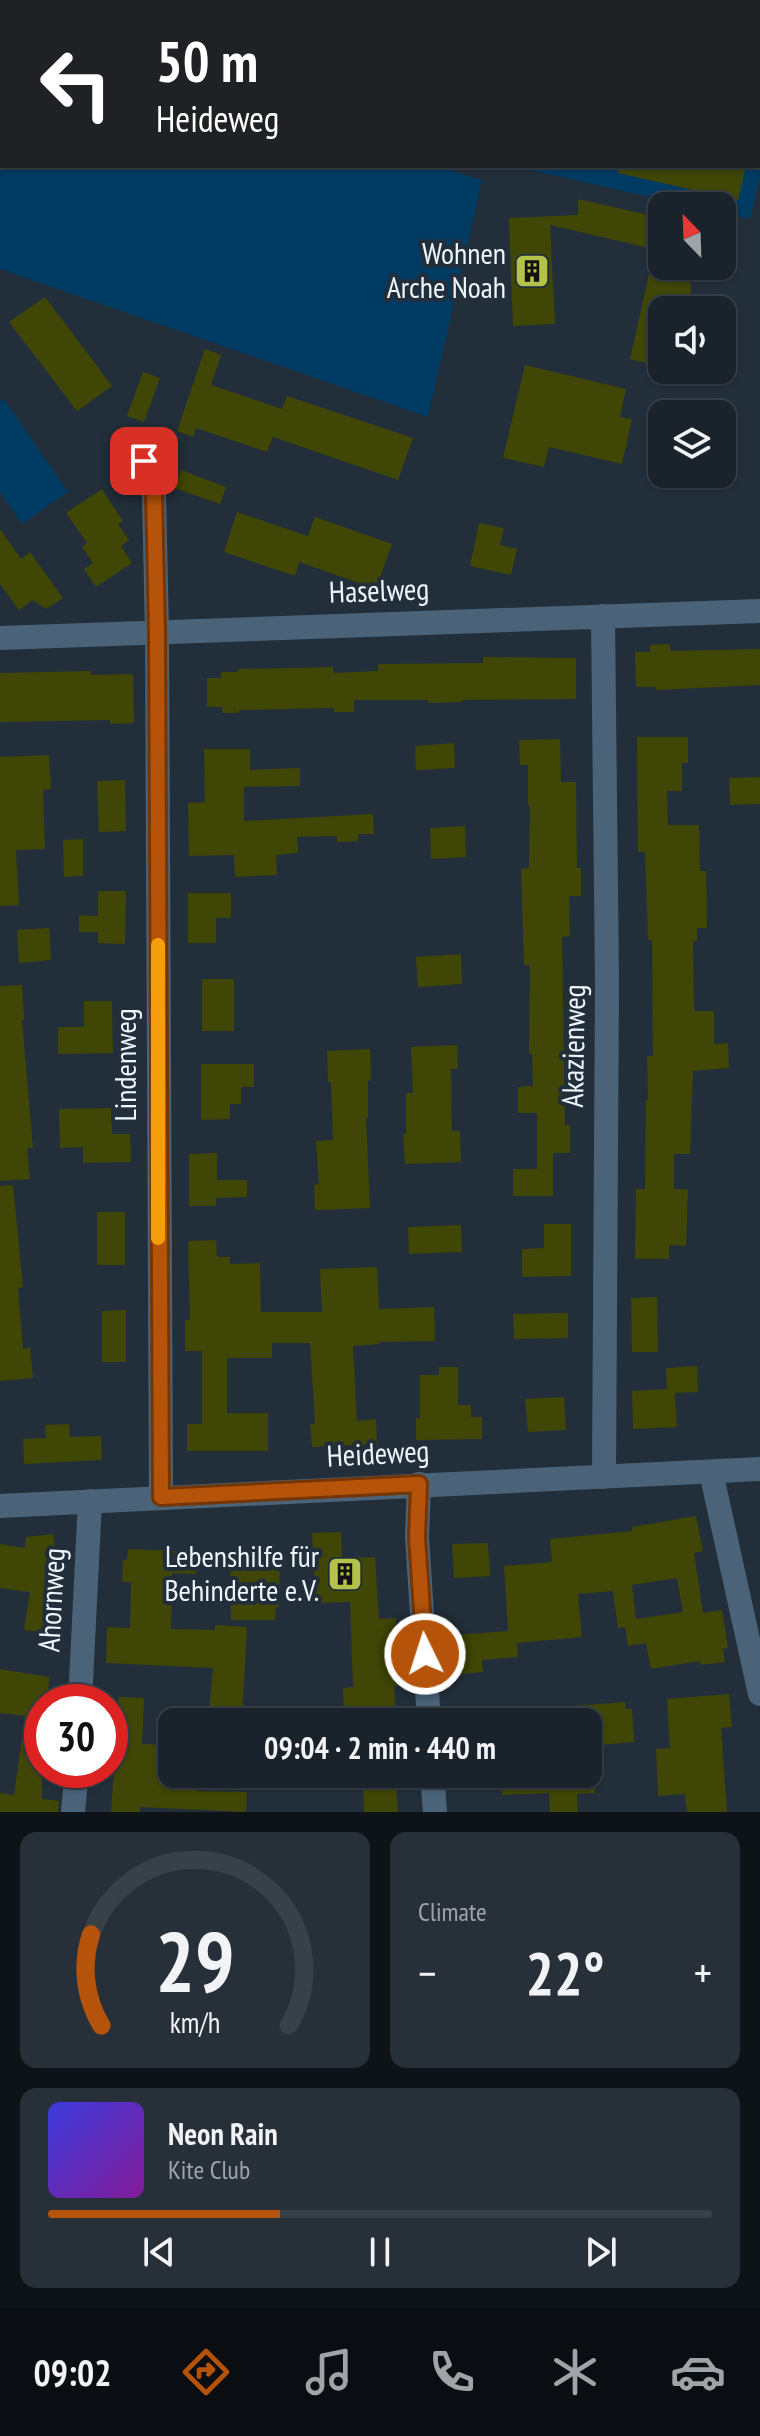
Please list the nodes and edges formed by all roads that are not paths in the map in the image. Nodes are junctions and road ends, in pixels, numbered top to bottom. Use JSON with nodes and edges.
{"nodes":[{"id":1,"x":144,"y":461,"type":"dead end"},
{"id":2,"x":760,"y":611,"type":"edge"},
{"id":3,"x":603,"y":616,"type":"junction"},
{"id":4,"x":157,"y":632,"type":"junction"},
{"id":5,"x":0,"y":638,"type":"edge"},
{"id":6,"x":760,"y":1469,"type":"edge"},
{"id":7,"x":711,"y":1472,"type":"junction"},
{"id":8,"x":604,"y":1477,"type":"junction"},
{"id":9,"x":419,"y":1484,"type":"junction"},
{"id":10,"x":161,"y":1497,"type":"junction"},
{"id":11,"x":90,"y":1501,"type":"junction"},
{"id":12,"x":0,"y":1506,"type":"edge"},
{"id":13,"x":81,"y":1684,"type":"edge"},
{"id":14,"x":760,"y":1694,"type":"edge"},
{"id":15,"x":428,"y":1708,"type":"edge"},
{"id":16,"x":75,"y":1788,"type":"edge"},
{"id":17,"x":433,"y":1788,"type":"edge"},
{"id":18,"x":73,"y":1812,"type":"edge"},
{"id":19,"x":435,"y":1812,"type":"edge"}],
"edges":[{"from":1,"to":4,"type":"street","name":"Lindenweg"},
{"from":2,"to":3,"type":"street","name":"Haselweg"},
{"from":3,"to":4,"type":"street","name":"Haselweg"},
{"from":3,"to":8,"type":"street","name":"Akazienweg"},
{"from":4,"to":5,"type":"street","name":"Haselweg"},
{"from":4,"to":10,"type":"street","name":"Lindenweg"},
{"from":6,"to":7,"type":"street","name":"Heideweg"},
{"from":7,"to":8,"type":"street","name":"Heideweg"},
{"from":7,"to":14,"type":"street"},
{"from":8,"to":9,"type":"street","name":"Heideweg"},
{"from":9,"to":10,"type":"street","name":"Heideweg"},
{"from":9,"to":15,"type":"street"},
{"from":10,"to":11,"type":"street","name":"Heideweg"},
{"from":11,"to":12,"type":"street","name":"Heideweg"},
{"from":11,"to":13,"type":"street","name":"Ahornweg"},
{"from":16,"to":18,"type":"street"},
{"from":17,"to":19,"type":"street"}]}
